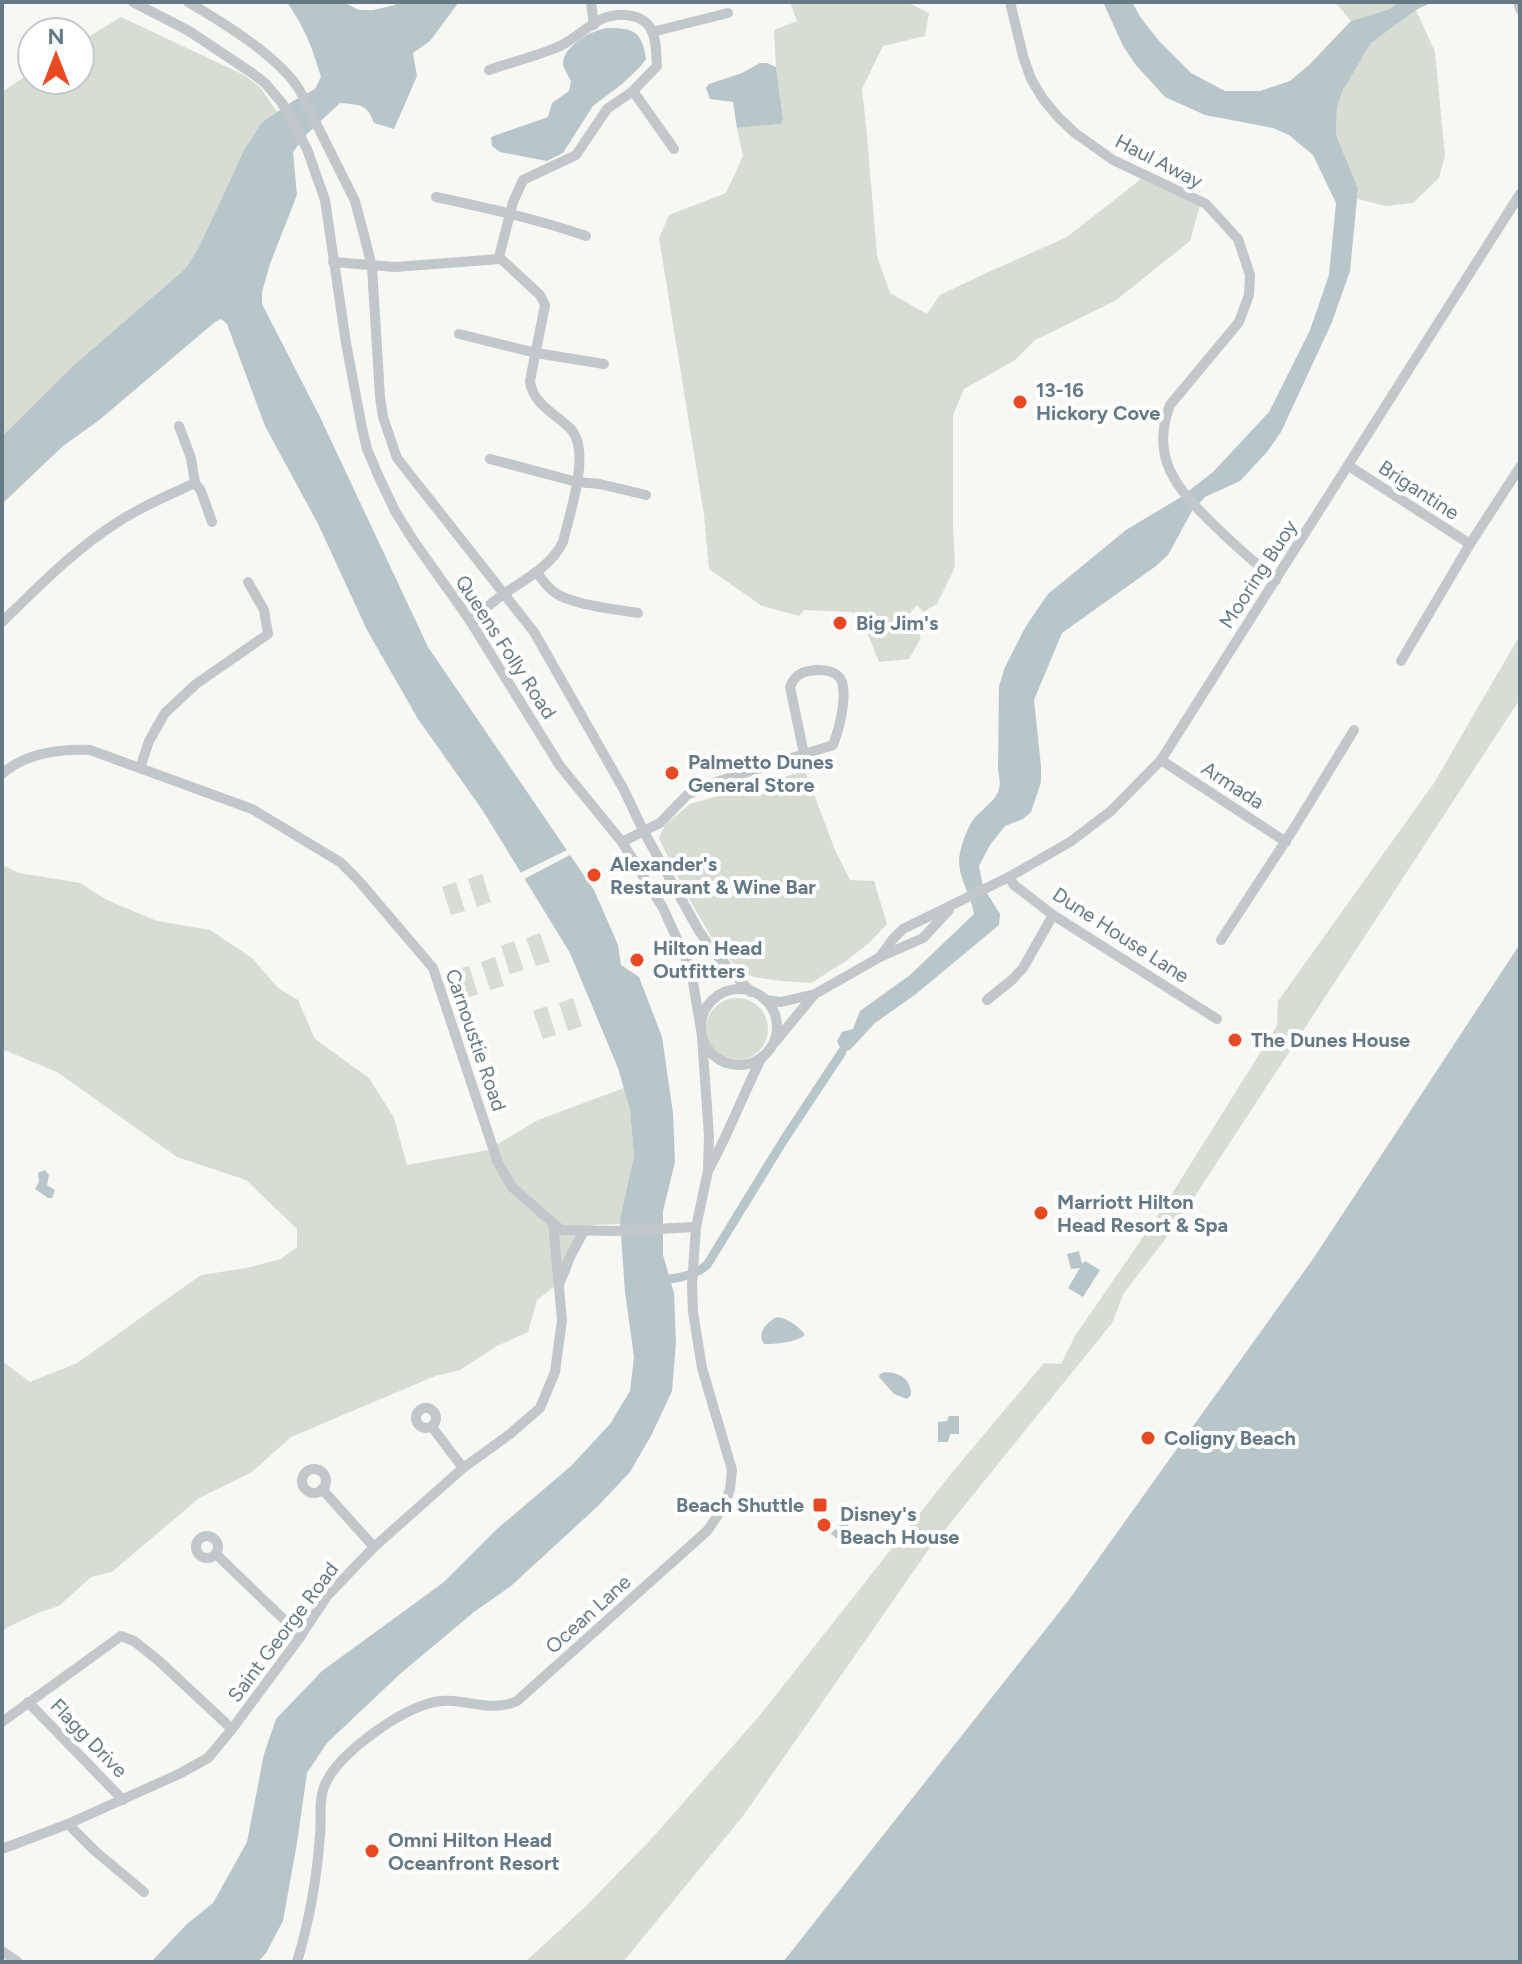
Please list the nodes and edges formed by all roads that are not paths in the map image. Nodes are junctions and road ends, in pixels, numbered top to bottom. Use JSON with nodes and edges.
{"nodes":[{"id":1,"x":133,"y":2,"type":"edge"},
{"id":2,"x":188,"y":2,"type":"edge"},
{"id":3,"x":591,"y":2,"type":"edge"},
{"id":4,"x":1010,"y":2,"type":"edge"},
{"id":5,"x":1518,"y":2,"type":"edge"},
{"id":6,"x":1520,"y":9,"type":"edge"},
{"id":7,"x":728,"y":13,"type":"dead end"},
{"id":8,"x":594,"y":25,"type":"junction"},
{"id":9,"x":652,"y":32,"type":"junction"},
{"id":10,"x":489,"y":70,"type":"dead end"},
{"id":11,"x":633,"y":91,"type":"junction"},
{"id":12,"x":674,"y":149,"type":"dead end"},
{"id":13,"x":1520,"y":194,"type":"edge"},
{"id":14,"x":436,"y":197,"type":"dead end"},
{"id":15,"x":510,"y":213,"type":"junction"},
{"id":16,"x":1508,"y":213,"type":"junction"},
{"id":17,"x":1520,"y":220,"type":"edge"},
{"id":18,"x":586,"y":236,"type":"dead end"},
{"id":19,"x":500,"y":259,"type":"junction"},
{"id":20,"x":333,"y":262,"type":"junction"},
{"id":21,"x":372,"y":267,"type":"junction"},
{"id":22,"x":459,"y":334,"type":"dead end"},
{"id":23,"x":536,"y":353,"type":"junction"},
{"id":24,"x":604,"y":364,"type":"dead end"},
{"id":25,"x":179,"y":426,"type":"dead end"},
{"id":26,"x":490,"y":459,"type":"dead end"},
{"id":27,"x":1349,"y":466,"type":"junction"},
{"id":28,"x":1520,"y":467,"type":"edge"},
{"id":29,"x":577,"y":482,"type":"junction"},
{"id":30,"x":195,"y":483,"type":"junction"},
{"id":31,"x":646,"y":495,"type":"dead end"},
{"id":32,"x":212,"y":522,"type":"dead end"},
{"id":33,"x":1470,"y":544,"type":"junction"},
{"id":34,"x":536,"y":572,"type":"junction"},
{"id":35,"x":1276,"y":580,"type":"junction"},
{"id":36,"x":248,"y":582,"type":"dead end"},
{"id":37,"x":503,"y":595,"type":"junction"},
{"id":38,"x":638,"y":613,"type":"dead end"},
{"id":39,"x":470,"y":621,"type":"junction"},
{"id":40,"x":2,"y":622,"type":"edge"},
{"id":41,"x":1401,"y":661,"type":"dead end"},
{"id":42,"x":1354,"y":730,"type":"dead end"},
{"id":43,"x":804,"y":754,"type":"junction"},
{"id":44,"x":1161,"y":760,"type":"junction"},
{"id":45,"x":140,"y":768,"type":"junction"},
{"id":46,"x":2,"y":774,"type":"edge"},
{"id":47,"x":644,"y":832,"type":"junction"},
{"id":48,"x":622,"y":842,"type":"junction"},
{"id":49,"x":1286,"y":842,"type":"junction"},
{"id":50,"x":1009,"y":877,"type":"junction"},
{"id":51,"x":957,"y":904,"type":"junction"},
{"id":52,"x":1053,"y":915,"type":"junction"},
{"id":53,"x":1221,"y":940,"type":"dead end"},
{"id":54,"x":880,"y":957,"type":"junction"},
{"id":55,"x":751,"y":992,"type":"junction"},
{"id":56,"x":815,"y":994,"type":"junction"},
{"id":57,"x":764,"y":1000,"type":"junction"},
{"id":58,"x":987,"y":1000,"type":"dead end"},
{"id":59,"x":1217,"y":1019,"type":"dead end"},
{"id":60,"x":702,"y":1034,"type":"junction"},
{"id":61,"x":771,"y":1047,"type":"junction"},
{"id":62,"x":763,"y":1057,"type":"junction"},
{"id":63,"x":708,"y":1171,"type":"junction"},
{"id":64,"x":553,"y":1223,"type":"junction"},
{"id":65,"x":696,"y":1227,"type":"junction"},
{"id":66,"x":584,"y":1231,"type":"junction"},
{"id":67,"x":559,"y":1284,"type":"junction"},
{"id":68,"x":432,"y":1427,"type":"dead end"},
{"id":69,"x":463,"y":1468,"type":"junction"},
{"id":70,"x":322,"y":1489,"type":"dead end"},
{"id":71,"x":374,"y":1547,"type":"junction"},
{"id":72,"x":216,"y":1554,"type":"dead end"},
{"id":73,"x":301,"y":1636,"type":"junction"},
{"id":74,"x":28,"y":1702,"type":"junction"},
{"id":75,"x":2,"y":1722,"type":"edge"},
{"id":76,"x":232,"y":1729,"type":"junction"},
{"id":77,"x":123,"y":1800,"type":"junction"},
{"id":78,"x":68,"y":1824,"type":"junction"},
{"id":79,"x":2,"y":1849,"type":"edge"},
{"id":80,"x":144,"y":1892,"type":"dead end"},
{"id":81,"x":2,"y":1951,"type":"edge"},
{"id":82,"x":18,"y":1962,"type":"edge"},
{"id":83,"x":297,"y":1962,"type":"edge"}],
"edges":[{"from":1,"to":20,"type":"street","name":"Queens Folly Road"},
{"from":2,"to":21,"type":"street","name":"Queens Folly Road"},
{"from":3,"to":8,"type":"street"},
{"from":4,"to":35,"type":"street","name":"Haul Away"},
{"from":5,"to":6,"type":"street"},
{"from":7,"to":9,"type":"street"},
{"from":8,"to":9,"type":"street"},
{"from":8,"to":10,"type":"street"},
{"from":9,"to":11,"type":"street"},
{"from":11,"to":12,"type":"street"},
{"from":11,"to":15,"type":"street"},
{"from":13,"to":16,"type":"street","name":"Mooring Buoy"},
{"from":14,"to":15,"type":"street"},
{"from":15,"to":18,"type":"street"},
{"from":15,"to":19,"type":"street"},
{"from":16,"to":17,"type":"street"},
{"from":16,"to":27,"type":"street","name":"Mooring Buoy"},
{"from":19,"to":21,"type":"street"},
{"from":19,"to":23,"type":"street"},
{"from":20,"to":21,"type":"street"},
{"from":20,"to":39,"type":"street","name":"Queens Folly Road"},
{"from":21,"to":37,"type":"street","name":"Queens Folly Road"},
{"from":22,"to":23,"type":"street"},
{"from":23,"to":24,"type":"street"},
{"from":23,"to":29,"type":"street"},
{"from":25,"to":30,"type":"street"},
{"from":26,"to":29,"type":"street"},
{"from":27,"to":33,"type":"street","name":"Brigantine"},
{"from":27,"to":35,"type":"street","name":"Mooring Buoy"},
{"from":28,"to":33,"type":"street","name":"Brigantine"},
{"from":29,"to":31,"type":"street"},
{"from":29,"to":34,"type":"street"},
{"from":30,"to":32,"type":"street"},
{"from":30,"to":40,"type":"street"},
{"from":33,"to":41,"type":"street","name":"Brigantine"},
{"from":34,"to":37,"type":"street"},
{"from":34,"to":38,"type":"street"},
{"from":35,"to":44,"type":"street","name":"Mooring Buoy"},
{"from":36,"to":45,"type":"street"},
{"from":37,"to":39,"type":"street"},
{"from":37,"to":47,"type":"street","name":"Queens Folly Road"},
{"from":39,"to":48,"type":"street","name":"Queens Folly Road"},
{"from":42,"to":49,"type":"street"},
{"from":43,"to":43,"type":"street"},
{"from":43,"to":47,"type":"street"},
{"from":44,"to":49,"type":"street","name":"Armada"},
{"from":44,"to":50,"type":"street","name":"Mooring Buoy"},
{"from":45,"to":46,"type":"street","name":"Carnoustie Road"},
{"from":45,"to":64,"type":"street","name":"Carnoustie Road"},
{"from":47,"to":48,"type":"street"},
{"from":47,"to":55,"type":"street","name":"Queens Folly Road"},
{"from":48,"to":60,"type":"street","name":"Queens Folly Road"},
{"from":49,"to":53,"type":"street"},
{"from":50,"to":51,"type":"street","name":"Mooring Buoy"},
{"from":50,"to":52,"type":"street","name":"Dune House Lane"},
{"from":51,"to":54,"type":"street","name":"Mooring Buoy"},
{"from":51,"to":54,"type":"street","name":"Mooring Buoy"},
{"from":52,"to":58,"type":"street"},
{"from":52,"to":59,"type":"street","name":"Dune House Lane"},
{"from":54,"to":56,"type":"street","name":"Mooring Buoy"},
{"from":55,"to":57,"type":"street"},
{"from":55,"to":60,"type":"street"},
{"from":56,"to":57,"type":"street","name":"Mooring Buoy"},
{"from":56,"to":61,"type":"street","name":"Mooring Buoy"},
{"from":57,"to":61,"type":"street"},
{"from":60,"to":62,"type":"street"},
{"from":60,"to":63,"type":"street","name":"Ocean Lane"},
{"from":61,"to":62,"type":"street"},
{"from":62,"to":63,"type":"street","name":"Ocean Lane"},
{"from":63,"to":65,"type":"street","name":"Ocean Lane"},
{"from":64,"to":66,"type":"street","name":"Carnoustie Road"},
{"from":64,"to":67,"type":"street","name":"Saint George Road"},
{"from":65,"to":66,"type":"street","name":"Carnoustie Road"},
{"from":65,"to":83,"type":"street","name":"Ocean Lane"},
{"from":66,"to":67,"type":"street","name":"Saint George Road"},
{"from":67,"to":69,"type":"street","name":"Saint George Road"},
{"from":68,"to":69,"type":"street"},
{"from":69,"to":71,"type":"street","name":"Saint George Road"},
{"from":70,"to":71,"type":"street"},
{"from":71,"to":73,"type":"street","name":"Saint George Road"},
{"from":72,"to":73,"type":"street"},
{"from":73,"to":76,"type":"street","name":"Saint George Road"},
{"from":74,"to":75,"type":"street"},
{"from":74,"to":76,"type":"street"},
{"from":74,"to":77,"type":"street","name":"Flagg Drive"},
{"from":76,"to":77,"type":"street","name":"Saint George Road"},
{"from":77,"to":78,"type":"street","name":"Saint George Road"},
{"from":78,"to":79,"type":"street","name":"Saint George Road"},
{"from":78,"to":80,"type":"street"},
{"from":81,"to":82,"type":"street"}]}
